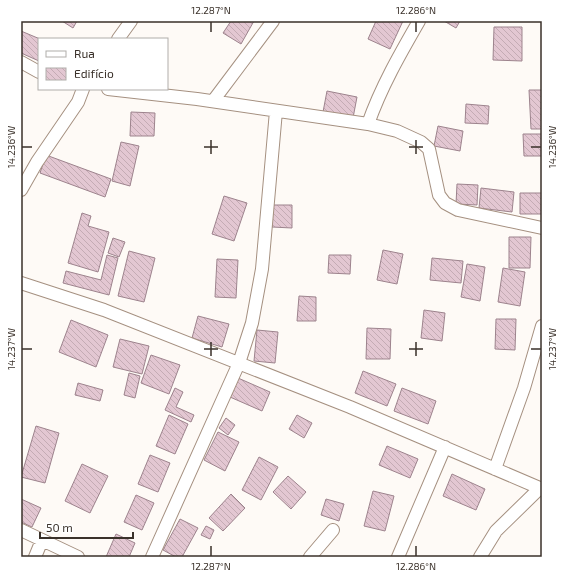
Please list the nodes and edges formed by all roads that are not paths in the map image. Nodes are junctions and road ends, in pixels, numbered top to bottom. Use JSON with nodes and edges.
{"nodes":[{"id":1,"x":131,"y":21,"type":"edge"},
{"id":2,"x":272,"y":21,"type":"edge"},
{"id":3,"x":419,"y":21,"type":"edge"},
{"id":4,"x":119,"y":38,"type":"edge"},
{"id":5,"x":21,"y":62,"type":"edge"},
{"id":6,"x":38,"y":71,"type":"edge"},
{"id":7,"x":83,"y":90,"type":"edge"},
{"id":8,"x":117,"y":90,"type":"edge"},
{"id":9,"x":213,"y":101,"type":"junction"},
{"id":10,"x":276,"y":111,"type":"junction"},
{"id":11,"x":368,"y":124,"type":"junction"},
{"id":12,"x":21,"y":190,"type":"edge"},
{"id":13,"x":542,"y":228,"type":"edge"},
{"id":14,"x":21,"y":283,"type":"edge"},
{"id":15,"x":542,"y":326,"type":"edge"},
{"id":16,"x":239,"y":363,"type":"junction"},
{"id":17,"x":445,"y":447,"type":"junction"},
{"id":18,"x":496,"y":469,"type":"junction"},
{"id":19,"x":541,"y":489,"type":"edge"},
{"id":20,"x":21,"y":530,"type":"edge"},
{"id":21,"x":333,"y":530,"type":"dead end"},
{"id":22,"x":42,"y":540,"type":"junction"},
{"id":23,"x":35,"y":557,"type":"edge"},
{"id":24,"x":78,"y":557,"type":"edge"},
{"id":25,"x":152,"y":557,"type":"edge"},
{"id":26,"x":310,"y":557,"type":"edge"},
{"id":27,"x":398,"y":557,"type":"edge"},
{"id":28,"x":480,"y":557,"type":"edge"}],
"edges":[{"from":1,"to":4,"type":"street"},
{"from":2,"to":9,"type":"street"},
{"from":3,"to":11,"type":"street"},
{"from":5,"to":6,"type":"street"},
{"from":7,"to":12,"type":"street"},
{"from":8,"to":9,"type":"street"},
{"from":9,"to":10,"type":"street"},
{"from":10,"to":11,"type":"street"},
{"from":10,"to":16,"type":"street"},
{"from":11,"to":13,"type":"street"},
{"from":14,"to":16,"type":"street"},
{"from":15,"to":18,"type":"street"},
{"from":16,"to":17,"type":"street"},
{"from":16,"to":25,"type":"street"},
{"from":17,"to":18,"type":"street"},
{"from":17,"to":27,"type":"street"},
{"from":18,"to":19,"type":"street"},
{"from":19,"to":28,"type":"street"},
{"from":20,"to":22,"type":"street"},
{"from":21,"to":26,"type":"street"},
{"from":22,"to":23,"type":"street"},
{"from":22,"to":24,"type":"street"}]}
